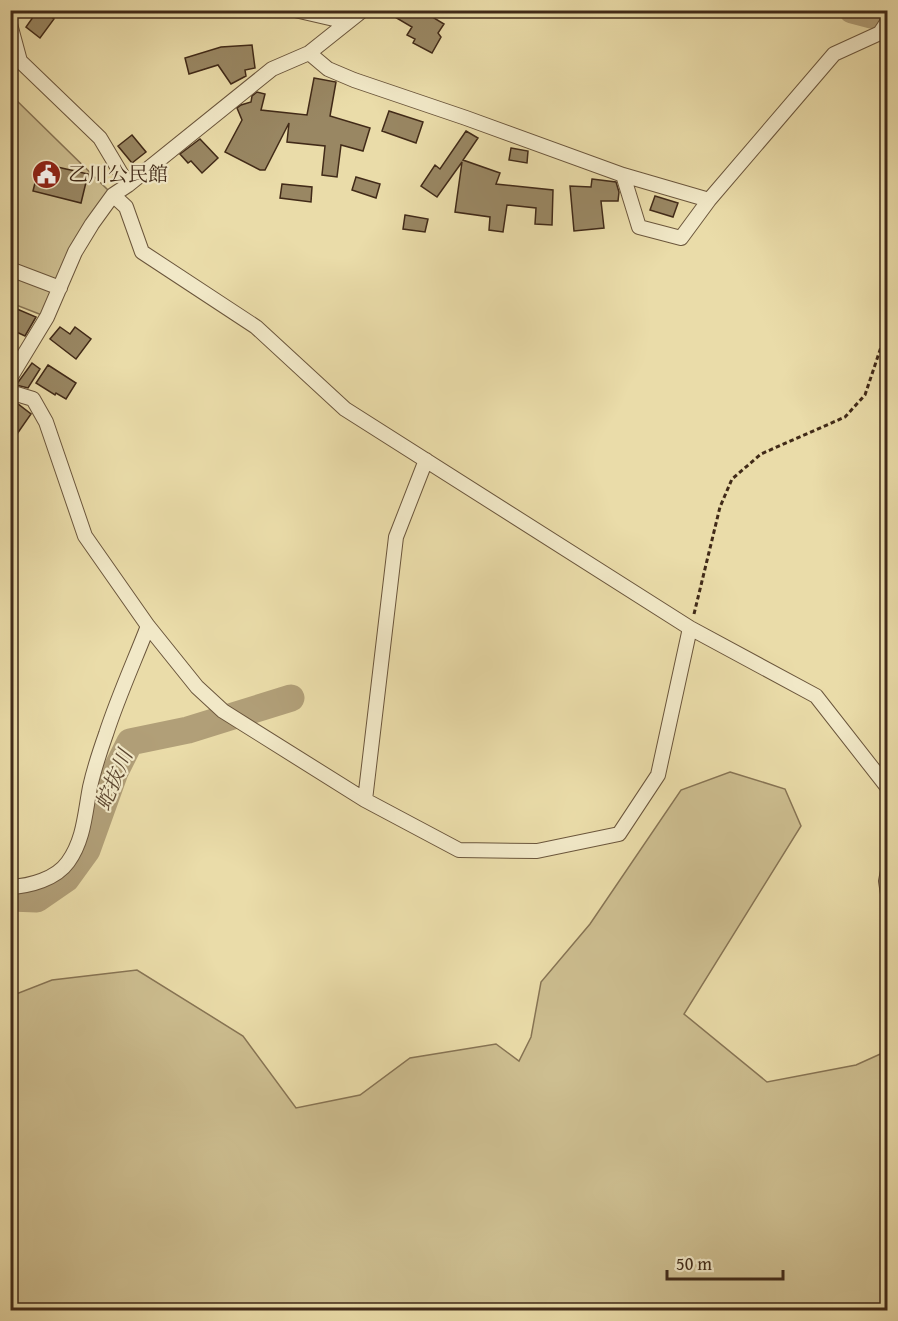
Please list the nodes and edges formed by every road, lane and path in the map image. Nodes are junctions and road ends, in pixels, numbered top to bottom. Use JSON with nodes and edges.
{"nodes":[{"id":1,"x":295,"y":10,"type":"edge"},
{"id":2,"x":363,"y":10,"type":"edge"},
{"id":3,"x":347,"y":22,"type":"junction"},
{"id":4,"x":10,"y":24,"type":"edge"},
{"id":5,"x":884,"y":27,"type":"edge"},
{"id":6,"x":309,"y":53,"type":"junction"},
{"id":7,"x":623,"y":175,"type":"junction"},
{"id":8,"x":128,"y":185,"type":"junction"},
{"id":9,"x":113,"y":195,"type":"junction"},
{"id":10,"x":709,"y":200,"type":"junction"},
{"id":11,"x":10,"y":269,"type":"edge"},
{"id":12,"x":60,"y":288,"type":"junction"},
{"id":13,"x":888,"y":326,"type":"edge"},
{"id":14,"x":10,"y":378,"type":"edge"},
{"id":15,"x":10,"y":392,"type":"edge"},
{"id":16,"x":426,"y":460,"type":"junction"},
{"id":17,"x":148,"y":626,"type":"junction"},
{"id":18,"x":690,"y":628,"type":"junction"},
{"id":19,"x":888,"y":788,"type":"edge"},
{"id":20,"x":365,"y":800,"type":"junction"},
{"id":21,"x":10,"y":886,"type":"edge"}],
"edges":[{"from":1,"to":3,"type":"street"},
{"from":2,"to":3,"type":"street"},
{"from":3,"to":6,"type":"street"},
{"from":4,"to":8,"type":"street"},
{"from":5,"to":10,"type":"street"},
{"from":6,"to":7,"type":"street"},
{"from":6,"to":8,"type":"street"},
{"from":7,"to":10,"type":"street"},
{"from":7,"to":10,"type":"street"},
{"from":8,"to":9,"type":"street"},
{"from":9,"to":12,"type":"street"},
{"from":9,"to":16,"type":"street"},
{"from":11,"to":12,"type":"street"},
{"from":12,"to":14,"type":"street"},
{"from":13,"to":18,"type":"path"},
{"from":15,"to":17,"type":"street"},
{"from":16,"to":18,"type":"street"},
{"from":16,"to":20,"type":"street"},
{"from":17,"to":20,"type":"street"},
{"from":17,"to":21,"type":"street"},
{"from":18,"to":19,"type":"street"},
{"from":18,"to":20,"type":"street"}]}
